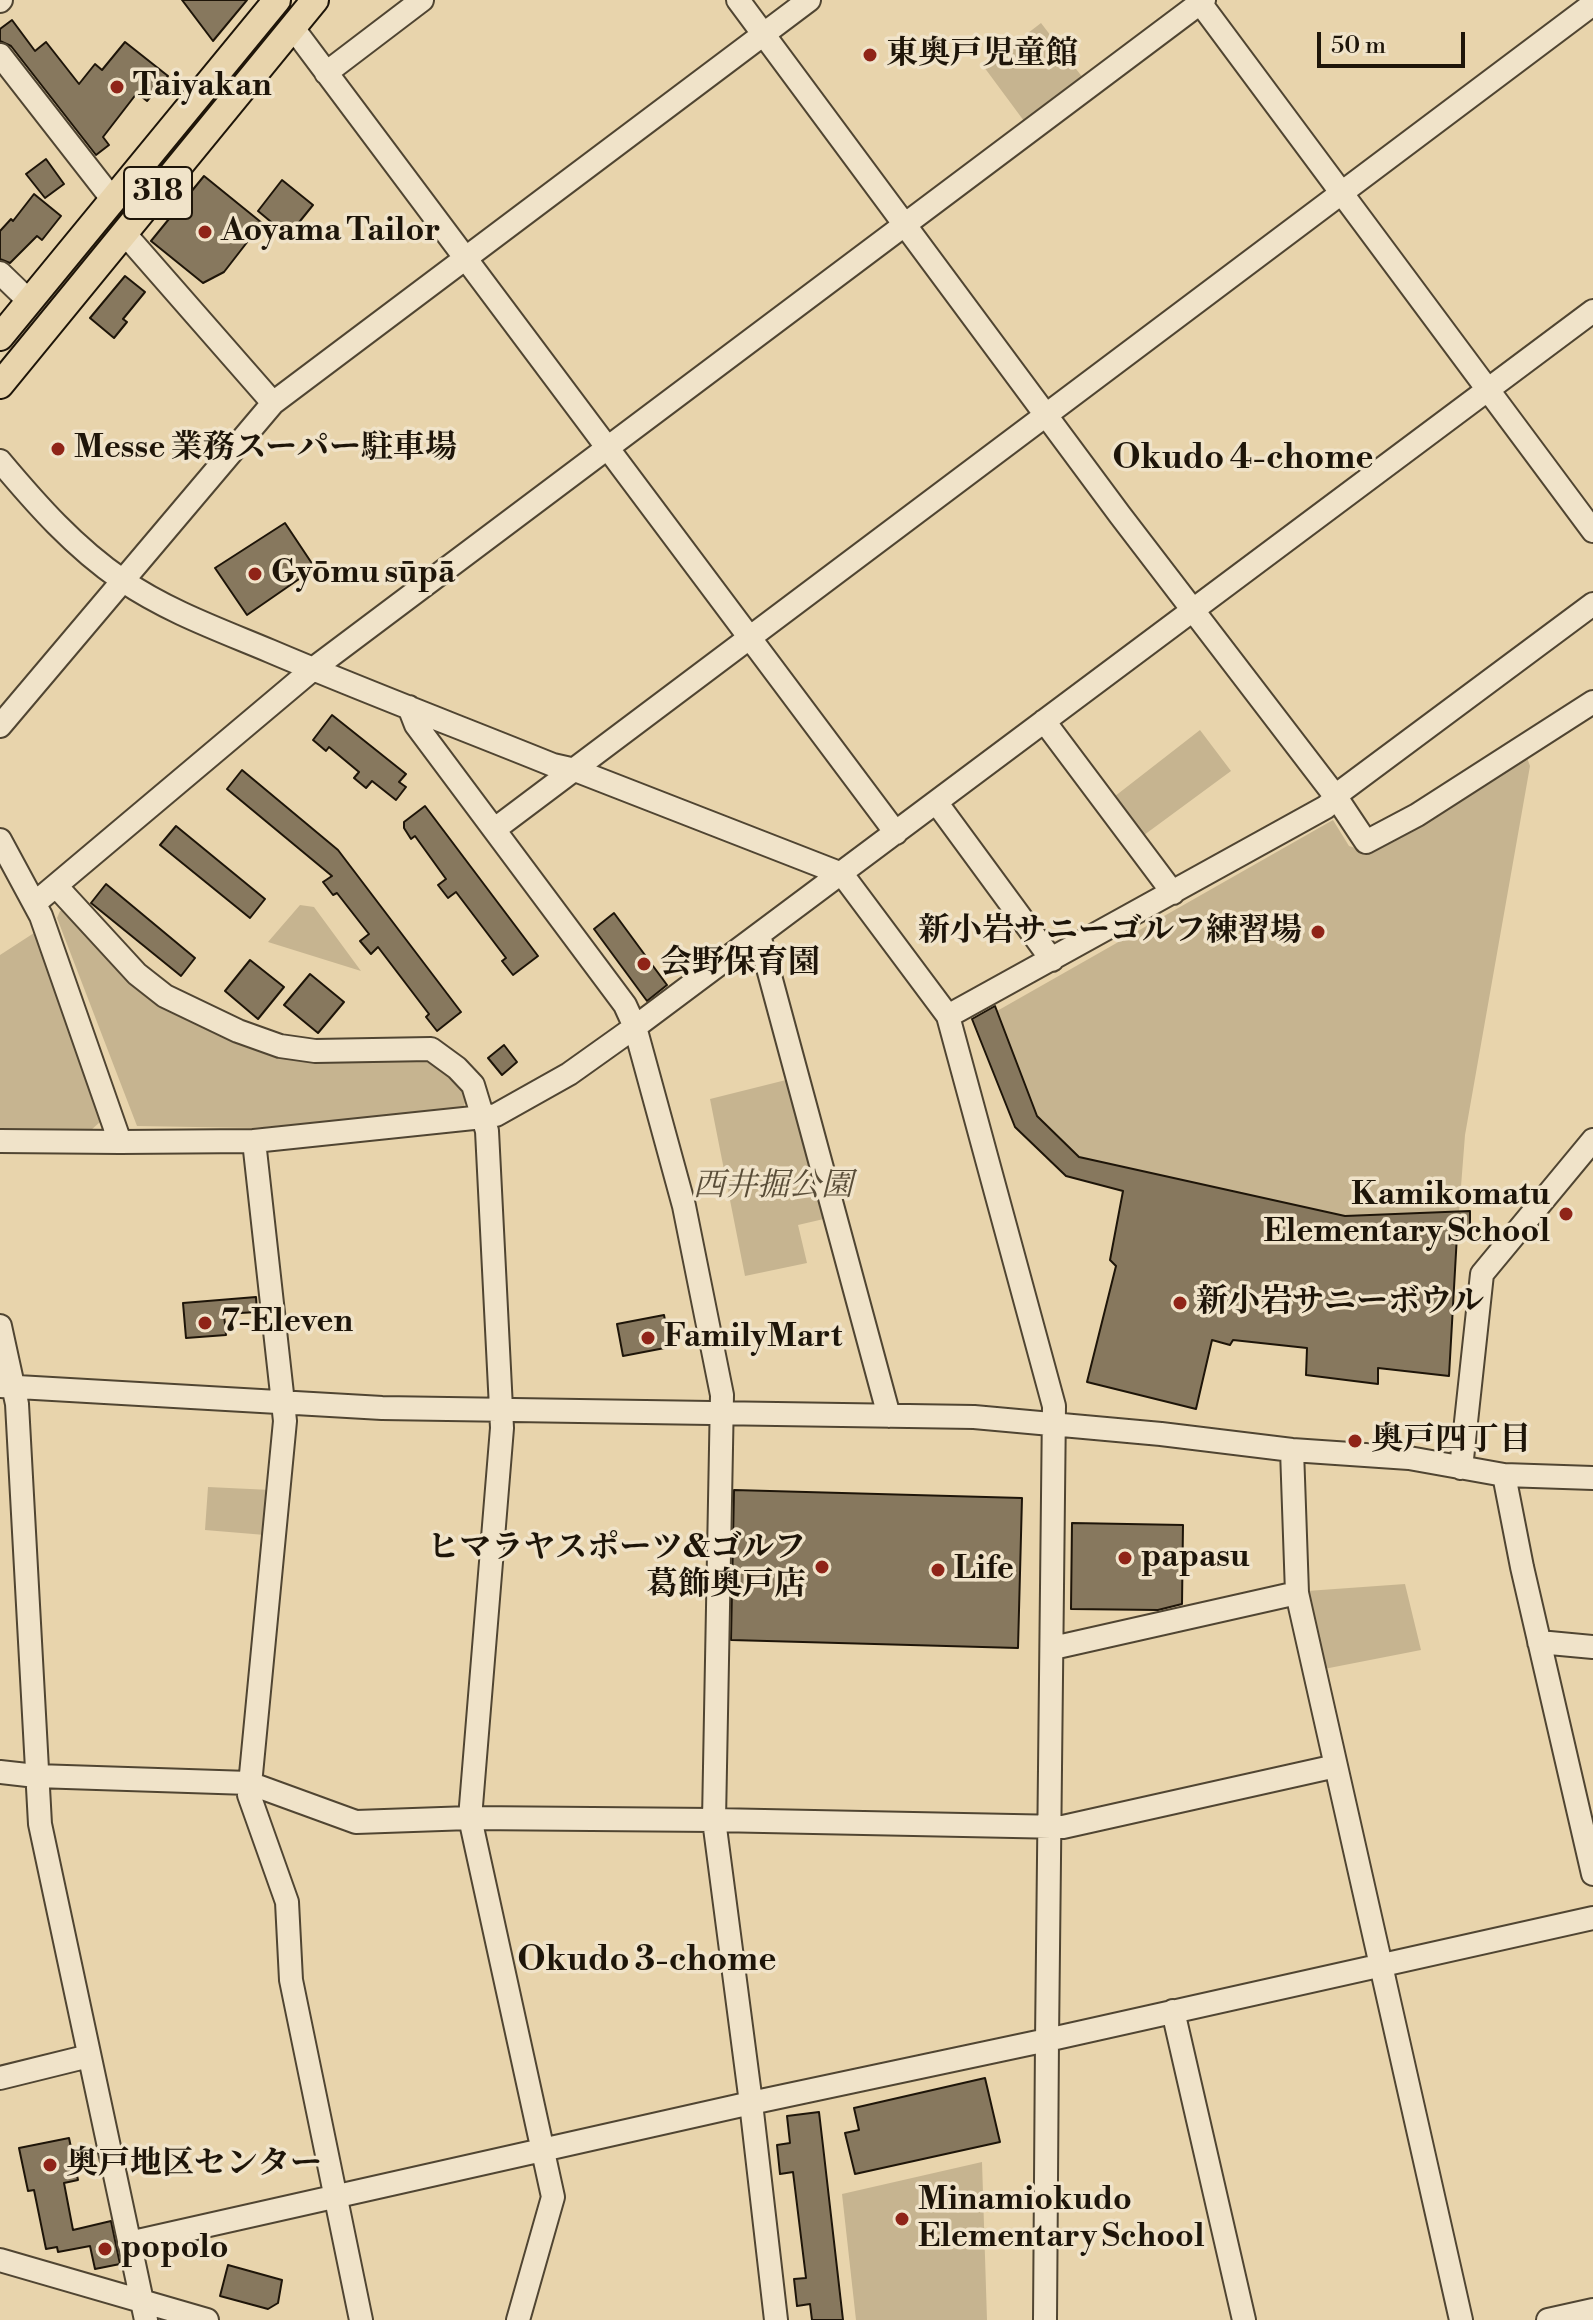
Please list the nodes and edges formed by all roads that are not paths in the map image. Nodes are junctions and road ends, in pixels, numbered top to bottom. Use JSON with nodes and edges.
{"nodes":[{"id":1,"x":315,"y":0,"type":"edge"},
{"id":2,"x":422,"y":0,"type":"edge"},
{"id":3,"x":738,"y":0,"type":"edge"},
{"id":4,"x":809,"y":0,"type":"edge"},
{"id":5,"x":274,"y":1,"type":"edge"},
{"id":6,"x":1200,"y":1,"type":"edge"},
{"id":7,"x":1593,"y":4,"type":"edge"},
{"id":8,"x":293,"y":28,"type":"junction"},
{"id":9,"x":764,"y":34,"type":"junction"},
{"id":10,"x":0,"y":55,"type":"edge"},
{"id":11,"x":326,"y":73,"type":"junction"},
{"id":12,"x":1341,"y":192,"type":"junction"},
{"id":13,"x":113,"y":200,"type":"junction"},
{"id":14,"x":905,"y":225,"type":"junction"},
{"id":15,"x":125,"y":234,"type":"junction"},
{"id":16,"x":466,"y":258,"type":"junction"},
{"id":17,"x":0,"y":273,"type":"edge"},
{"id":18,"x":29,"y":301,"type":"junction"},
{"id":19,"x":1593,"y":311,"type":"edge"},
{"id":20,"x":0,"y":337,"type":"edge"},
{"id":21,"x":0,"y":385,"type":"edge"},
{"id":22,"x":1488,"y":390,"type":"junction"},
{"id":23,"x":273,"y":403,"type":"junction"},
{"id":24,"x":1046,"y":414,"type":"junction"},
{"id":25,"x":608,"y":447,"type":"junction"},
{"id":26,"x":0,"y":461,"type":"edge"},
{"id":27,"x":1593,"y":531,"type":"edge"},
{"id":28,"x":123,"y":580,"type":"junction"},
{"id":29,"x":1593,"y":604,"type":"edge"},
{"id":30,"x":1194,"y":611,"type":"junction"},
{"id":31,"x":750,"y":638,"type":"junction"},
{"id":32,"x":313,"y":669,"type":"junction"},
{"id":33,"x":1593,"y":702,"type":"edge"},
{"id":34,"x":409,"y":707,"type":"junction"},
{"id":35,"x":1044,"y":721,"type":"junction"},
{"id":36,"x":0,"y":726,"type":"edge"},
{"id":37,"x":575,"y":770,"type":"junction"},
{"id":38,"x":1336,"y":797,"type":"junction"},
{"id":39,"x":936,"y":802,"type":"junction"},
{"id":40,"x":495,"y":829,"type":"junction"},
{"id":41,"x":896,"y":833,"type":"junction"},
{"id":42,"x":0,"y":840,"type":"edge"},
{"id":43,"x":842,"y":874,"type":"junction"},
{"id":44,"x":57,"y":887,"type":"junction"},
{"id":45,"x":1173,"y":893,"type":"junction"},
{"id":46,"x":35,"y":903,"type":"junction"},
{"id":47,"x":759,"y":935,"type":"junction"},
{"id":48,"x":1052,"y":960,"type":"junction"},
{"id":49,"x":948,"y":1016,"type":"junction"},
{"id":50,"x":635,"y":1027,"type":"junction"},
{"id":51,"x":483,"y":1117,"type":"junction"},
{"id":52,"x":1593,"y":1140,"type":"edge"},
{"id":53,"x":0,"y":1141,"type":"edge"},
{"id":54,"x":254,"y":1141,"type":"junction"},
{"id":55,"x":120,"y":1142,"type":"junction"},
{"id":56,"x":0,"y":1326,"type":"edge"},
{"id":57,"x":7,"y":1386,"type":"edge"},
{"id":58,"x":284,"y":1402,"type":"junction"},
{"id":59,"x":501,"y":1410,"type":"junction"},
{"id":60,"x":723,"y":1414,"type":"junction"},
{"id":61,"x":889,"y":1416,"type":"junction"},
{"id":62,"x":1055,"y":1423,"type":"junction"},
{"id":63,"x":1292,"y":1450,"type":"junction"},
{"id":64,"x":1461,"y":1468,"type":"junction"},
{"id":65,"x":1504,"y":1475,"type":"junction"},
{"id":66,"x":1593,"y":1478,"type":"edge"},
{"id":67,"x":1297,"y":1593,"type":"junction"},
{"id":68,"x":1539,"y":1642,"type":"junction"},
{"id":69,"x":1593,"y":1647,"type":"edge"},
{"id":70,"x":1053,"y":1648,"type":"junction"},
{"id":71,"x":1336,"y":1766,"type":"junction"},
{"id":72,"x":0,"y":1772,"type":"edge"},
{"id":73,"x":36,"y":1776,"type":"junction"},
{"id":74,"x":249,"y":1783,"type":"junction"},
{"id":75,"x":470,"y":1818,"type":"junction"},
{"id":76,"x":714,"y":1820,"type":"junction"},
{"id":77,"x":1048,"y":1828,"type":"junction"},
{"id":78,"x":1593,"y":1874,"type":"edge"},
{"id":79,"x":1593,"y":1918,"type":"edge"},
{"id":80,"x":1381,"y":1965,"type":"junction"},
{"id":81,"x":1173,"y":2011,"type":"junction"},
{"id":82,"x":1047,"y":2040,"type":"junction"},
{"id":83,"x":89,"y":2056,"type":"junction"},
{"id":84,"x":0,"y":2078,"type":"edge"},
{"id":85,"x":751,"y":2103,"type":"junction"},
{"id":86,"x":542,"y":2150,"type":"junction"},
{"id":87,"x":336,"y":2196,"type":"junction"},
{"id":88,"x":129,"y":2243,"type":"junction"},
{"id":89,"x":0,"y":2260,"type":"edge"},
{"id":90,"x":1593,"y":2310,"type":"edge"},
{"id":91,"x":144,"y":2311,"type":"edge"},
{"id":92,"x":207,"y":2320,"type":"edge"},
{"id":93,"x":361,"y":2320,"type":"edge"},
{"id":94,"x":518,"y":2320,"type":"edge"},
{"id":95,"x":776,"y":2320,"type":"edge"},
{"id":96,"x":1045,"y":2320,"type":"edge"},
{"id":97,"x":1244,"y":2320,"type":"edge"},
{"id":98,"x":1461,"y":2320,"type":"edge"},
{"id":99,"x":1548,"y":2320,"type":"edge"}],
"edges":[{"from":1,"to":8,"type":"main road","number":"318"},
{"from":2,"to":11,"type":"street"},
{"from":3,"to":9,"type":"street"},
{"from":4,"to":9,"type":"street"},
{"from":5,"to":13,"type":"main road","number":"318"},
{"from":6,"to":12,"type":"street"},
{"from":6,"to":14,"type":"street"},
{"from":7,"to":12,"type":"street"},
{"from":8,"to":11,"type":"street"},
{"from":8,"to":15,"type":"main road","number":"318"},
{"from":9,"to":14,"type":"street"},
{"from":9,"to":16,"type":"street"},
{"from":10,"to":13,"type":"street"},
{"from":11,"to":16,"type":"street"},
{"from":12,"to":22,"type":"street"},
{"from":12,"to":24,"type":"street"},
{"from":13,"to":18,"type":"main road","number":"318"},
{"from":14,"to":24,"type":"street"},
{"from":14,"to":25,"type":"street"},
{"from":15,"to":21,"type":"main road","number":"318"},
{"from":15,"to":23,"type":"street"},
{"from":16,"to":23,"type":"street"},
{"from":16,"to":25,"type":"street"},
{"from":17,"to":18,"type":"street"},
{"from":18,"to":20,"type":"main road","number":"318"},
{"from":19,"to":22,"type":"street"},
{"from":22,"to":27,"type":"street"},
{"from":22,"to":30,"type":"street"},
{"from":23,"to":28,"type":"street"},
{"from":24,"to":30,"type":"street"},
{"from":24,"to":31,"type":"street"},
{"from":25,"to":31,"type":"street"},
{"from":25,"to":32,"type":"street"},
{"from":26,"to":28,"type":"street"},
{"from":28,"to":32,"type":"street"},
{"from":28,"to":36,"type":"street"},
{"from":29,"to":38,"type":"street"},
{"from":30,"to":35,"type":"street"},
{"from":30,"to":38,"type":"street"},
{"from":31,"to":37,"type":"street"},
{"from":31,"to":41,"type":"street"},
{"from":32,"to":34,"type":"street"},
{"from":32,"to":44,"type":"street"},
{"from":33,"to":38,"type":"street"},
{"from":34,"to":37,"type":"street"},
{"from":34,"to":40,"type":"street"},
{"from":35,"to":39,"type":"street"},
{"from":35,"to":45,"type":"street"},
{"from":37,"to":40,"type":"street"},
{"from":37,"to":43,"type":"street"},
{"from":38,"to":45,"type":"street"},
{"from":39,"to":41,"type":"street"},
{"from":39,"to":48,"type":"street"},
{"from":40,"to":50,"type":"street"},
{"from":41,"to":43,"type":"street"},
{"from":42,"to":46,"type":"street"},
{"from":43,"to":47,"type":"street"},
{"from":43,"to":49,"type":"street"},
{"from":44,"to":46,"type":"street"},
{"from":44,"to":51,"type":"street"},
{"from":45,"to":48,"type":"street"},
{"from":46,"to":55,"type":"street"},
{"from":47,"to":50,"type":"street"},
{"from":47,"to":61,"type":"street"},
{"from":48,"to":49,"type":"street"},
{"from":49,"to":62,"type":"street"},
{"from":50,"to":51,"type":"street"},
{"from":50,"to":60,"type":"street"},
{"from":51,"to":54,"type":"street"},
{"from":51,"to":59,"type":"street"},
{"from":52,"to":64,"type":"street"},
{"from":53,"to":55,"type":"street"},
{"from":54,"to":55,"type":"street"},
{"from":54,"to":58,"type":"street"},
{"from":56,"to":57,"type":"street"},
{"from":57,"to":58,"type":"street"},
{"from":57,"to":73,"type":"street"},
{"from":58,"to":59,"type":"street"},
{"from":58,"to":74,"type":"street"},
{"from":59,"to":60,"type":"street"},
{"from":59,"to":75,"type":"street"},
{"from":60,"to":61,"type":"street"},
{"from":60,"to":76,"type":"street"},
{"from":61,"to":62,"type":"street"},
{"from":62,"to":63,"type":"street"},
{"from":62,"to":70,"type":"street"},
{"from":63,"to":64,"type":"street"},
{"from":63,"to":67,"type":"street"},
{"from":64,"to":65,"type":"street"},
{"from":65,"to":66,"type":"street"},
{"from":65,"to":68,"type":"street"},
{"from":67,"to":70,"type":"street"},
{"from":67,"to":71,"type":"street"},
{"from":68,"to":69,"type":"street"},
{"from":68,"to":78,"type":"street"},
{"from":70,"to":77,"type":"street"},
{"from":71,"to":77,"type":"street"},
{"from":71,"to":80,"type":"street"},
{"from":72,"to":73,"type":"street"},
{"from":73,"to":74,"type":"street"},
{"from":73,"to":83,"type":"street"},
{"from":74,"to":75,"type":"street"},
{"from":74,"to":87,"type":"street"},
{"from":75,"to":76,"type":"street"},
{"from":75,"to":86,"type":"street"},
{"from":76,"to":77,"type":"street"},
{"from":76,"to":85,"type":"street"},
{"from":77,"to":82,"type":"street"},
{"from":79,"to":80,"type":"street"},
{"from":80,"to":81,"type":"street"},
{"from":80,"to":98,"type":"street"},
{"from":81,"to":82,"type":"street"},
{"from":81,"to":97,"type":"street"},
{"from":82,"to":85,"type":"street"},
{"from":82,"to":96,"type":"street"},
{"from":83,"to":84,"type":"street"},
{"from":83,"to":88,"type":"street"},
{"from":85,"to":86,"type":"street"},
{"from":85,"to":95,"type":"street"},
{"from":86,"to":87,"type":"street"},
{"from":86,"to":94,"type":"street"},
{"from":87,"to":88,"type":"street"},
{"from":87,"to":93,"type":"street"},
{"from":88,"to":91,"type":"street"},
{"from":89,"to":91,"type":"street"},
{"from":90,"to":99,"type":"street"},
{"from":91,"to":92,"type":"street"}]}
